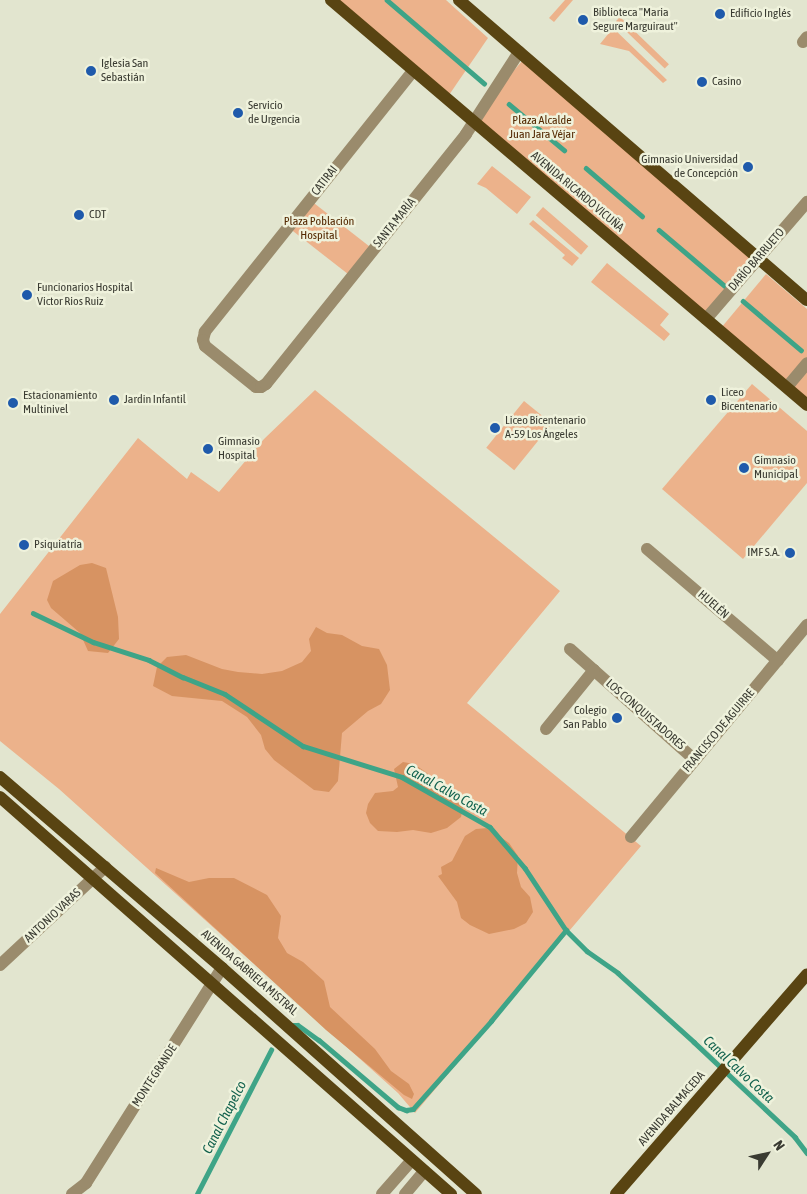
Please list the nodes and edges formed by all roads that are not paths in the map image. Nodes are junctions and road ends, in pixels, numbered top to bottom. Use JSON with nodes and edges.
{"nodes":[{"id":1,"x":331,"y":0,"type":"edge"},
{"id":2,"x":458,"y":0,"type":"edge"},
{"id":3,"x":519,"y":52,"type":"junction"},
{"id":4,"x":413,"y":71,"type":"junction"},
{"id":5,"x":473,"y":123,"type":"junction"},
{"id":6,"x":807,"y":202,"type":"edge"},
{"id":7,"x":758,"y":258,"type":"junction"},
{"id":8,"x":807,"y":300,"type":"edge"},
{"id":9,"x":706,"y":319,"type":"junction"},
{"id":10,"x":807,"y":363,"type":"edge"},
{"id":11,"x":261,"y":387,"type":"joint"},
{"id":12,"x":787,"y":387,"type":"junction"},
{"id":13,"x":807,"y":405,"type":"edge"},
{"id":14,"x":647,"y":549,"type":"dead end"},
{"id":15,"x":806,"y":631,"type":"edge"},
{"id":16,"x":570,"y":650,"type":"dead end"},
{"id":17,"x":778,"y":661,"type":"junction"},
{"id":18,"x":594,"y":670,"type":"junction"},
{"id":19,"x":546,"y":729,"type":"dead end"},
{"id":20,"x":695,"y":760,"type":"junction"},
{"id":21,"x":0,"y":776,"type":"edge"},
{"id":22,"x":0,"y":797,"type":"edge"},
{"id":23,"x":631,"y":837,"type":"dead end"},
{"id":24,"x":105,"y":867,"type":"junction"},
{"id":25,"x":92,"y":880,"type":"junction"},
{"id":26,"x":0,"y":965,"type":"edge"},
{"id":27,"x":222,"y":968,"type":"junction"},
{"id":28,"x":807,"y":974,"type":"edge"},
{"id":29,"x":212,"y":984,"type":"junction"},
{"id":30,"x":412,"y":1160,"type":"junction"},
{"id":31,"x":424,"y":1171,"type":"junction"},
{"id":32,"x":86,"y":1188,"type":"edge"},
{"id":33,"x":72,"y":1194,"type":"edge"},
{"id":34,"x":382,"y":1194,"type":"edge"},
{"id":35,"x":405,"y":1194,"type":"edge"},
{"id":36,"x":451,"y":1194,"type":"edge"},
{"id":37,"x":476,"y":1194,"type":"edge"},
{"id":38,"x":616,"y":1194,"type":"edge"}],
"edges":[{"from":1,"to":4,"type":"main road","name":"AVENIDA RICARDO VICUÑA"},
{"from":2,"to":3,"type":"main road"},
{"from":3,"to":5,"type":"street","name":"SANTA MARÍA"},
{"from":3,"to":7,"type":"main road"},
{"from":4,"to":5,"type":"main road","name":"AVENIDA RICARDO VICUÑA"},
{"from":4,"to":11,"type":"street","name":"CATIRAI"},
{"from":5,"to":9,"type":"main road","name":"AVENIDA RICARDO VICUÑA"},
{"from":5,"to":11,"type":"street","name":"SANTA MARÍA"},
{"from":6,"to":7,"type":"street","name":"DARÍO BARRUETO"},
{"from":7,"to":8,"type":"main road"},
{"from":7,"to":9,"type":"street","name":"DARÍO BARRUETO"},
{"from":9,"to":12,"type":"main road","name":"AVENIDA RICARDO VICUÑA"},
{"from":10,"to":12,"type":"street"},
{"from":12,"to":13,"type":"main road","name":"AVENIDA RICARDO VICUÑA"},
{"from":14,"to":17,"type":"street","name":"HUELÉN"},
{"from":15,"to":17,"type":"street","name":"FRANCISCO DE AGUIRRE"},
{"from":16,"to":18,"type":"street","name":"LOS CONQUISTADORES"},
{"from":17,"to":20,"type":"street","name":"FRANCISCO DE AGUIRRE"},
{"from":18,"to":19,"type":"street","name":"LOS CONQUISTADORES"},
{"from":18,"to":20,"type":"street","name":"LOS CONQUISTADORES"},
{"from":20,"to":23,"type":"street","name":"FRANCISCO DE AGUIRRE"},
{"from":21,"to":24,"type":"main road","name":"AVENIDA GABRIELA MISTRAL"},
{"from":22,"to":25,"type":"main road"},
{"from":24,"to":25,"type":"street","name":"ANTONIO VARAS"},
{"from":24,"to":27,"type":"main road","name":"AVENIDA GABRIELA MISTRAL"},
{"from":25,"to":26,"type":"street","name":"ANTONIO VARAS"},
{"from":25,"to":29,"type":"main road"},
{"from":27,"to":29,"type":"street","name":"MONTE GRANDE"},
{"from":27,"to":37,"type":"main road","name":"AVENIDA GABRIELA MISTRAL"},
{"from":28,"to":38,"type":"main road","name":"AVENIDA BALMACEDA"},
{"from":29,"to":30,"type":"main road"},
{"from":29,"to":32,"type":"street","name":"MONTE GRANDE"},
{"from":30,"to":31,"type":"main road"},
{"from":30,"to":34,"type":"street"},
{"from":31,"to":35,"type":"street"},
{"from":31,"to":36,"type":"main road"},
{"from":32,"to":33,"type":"street","name":"MONTE GRANDE"}]}
